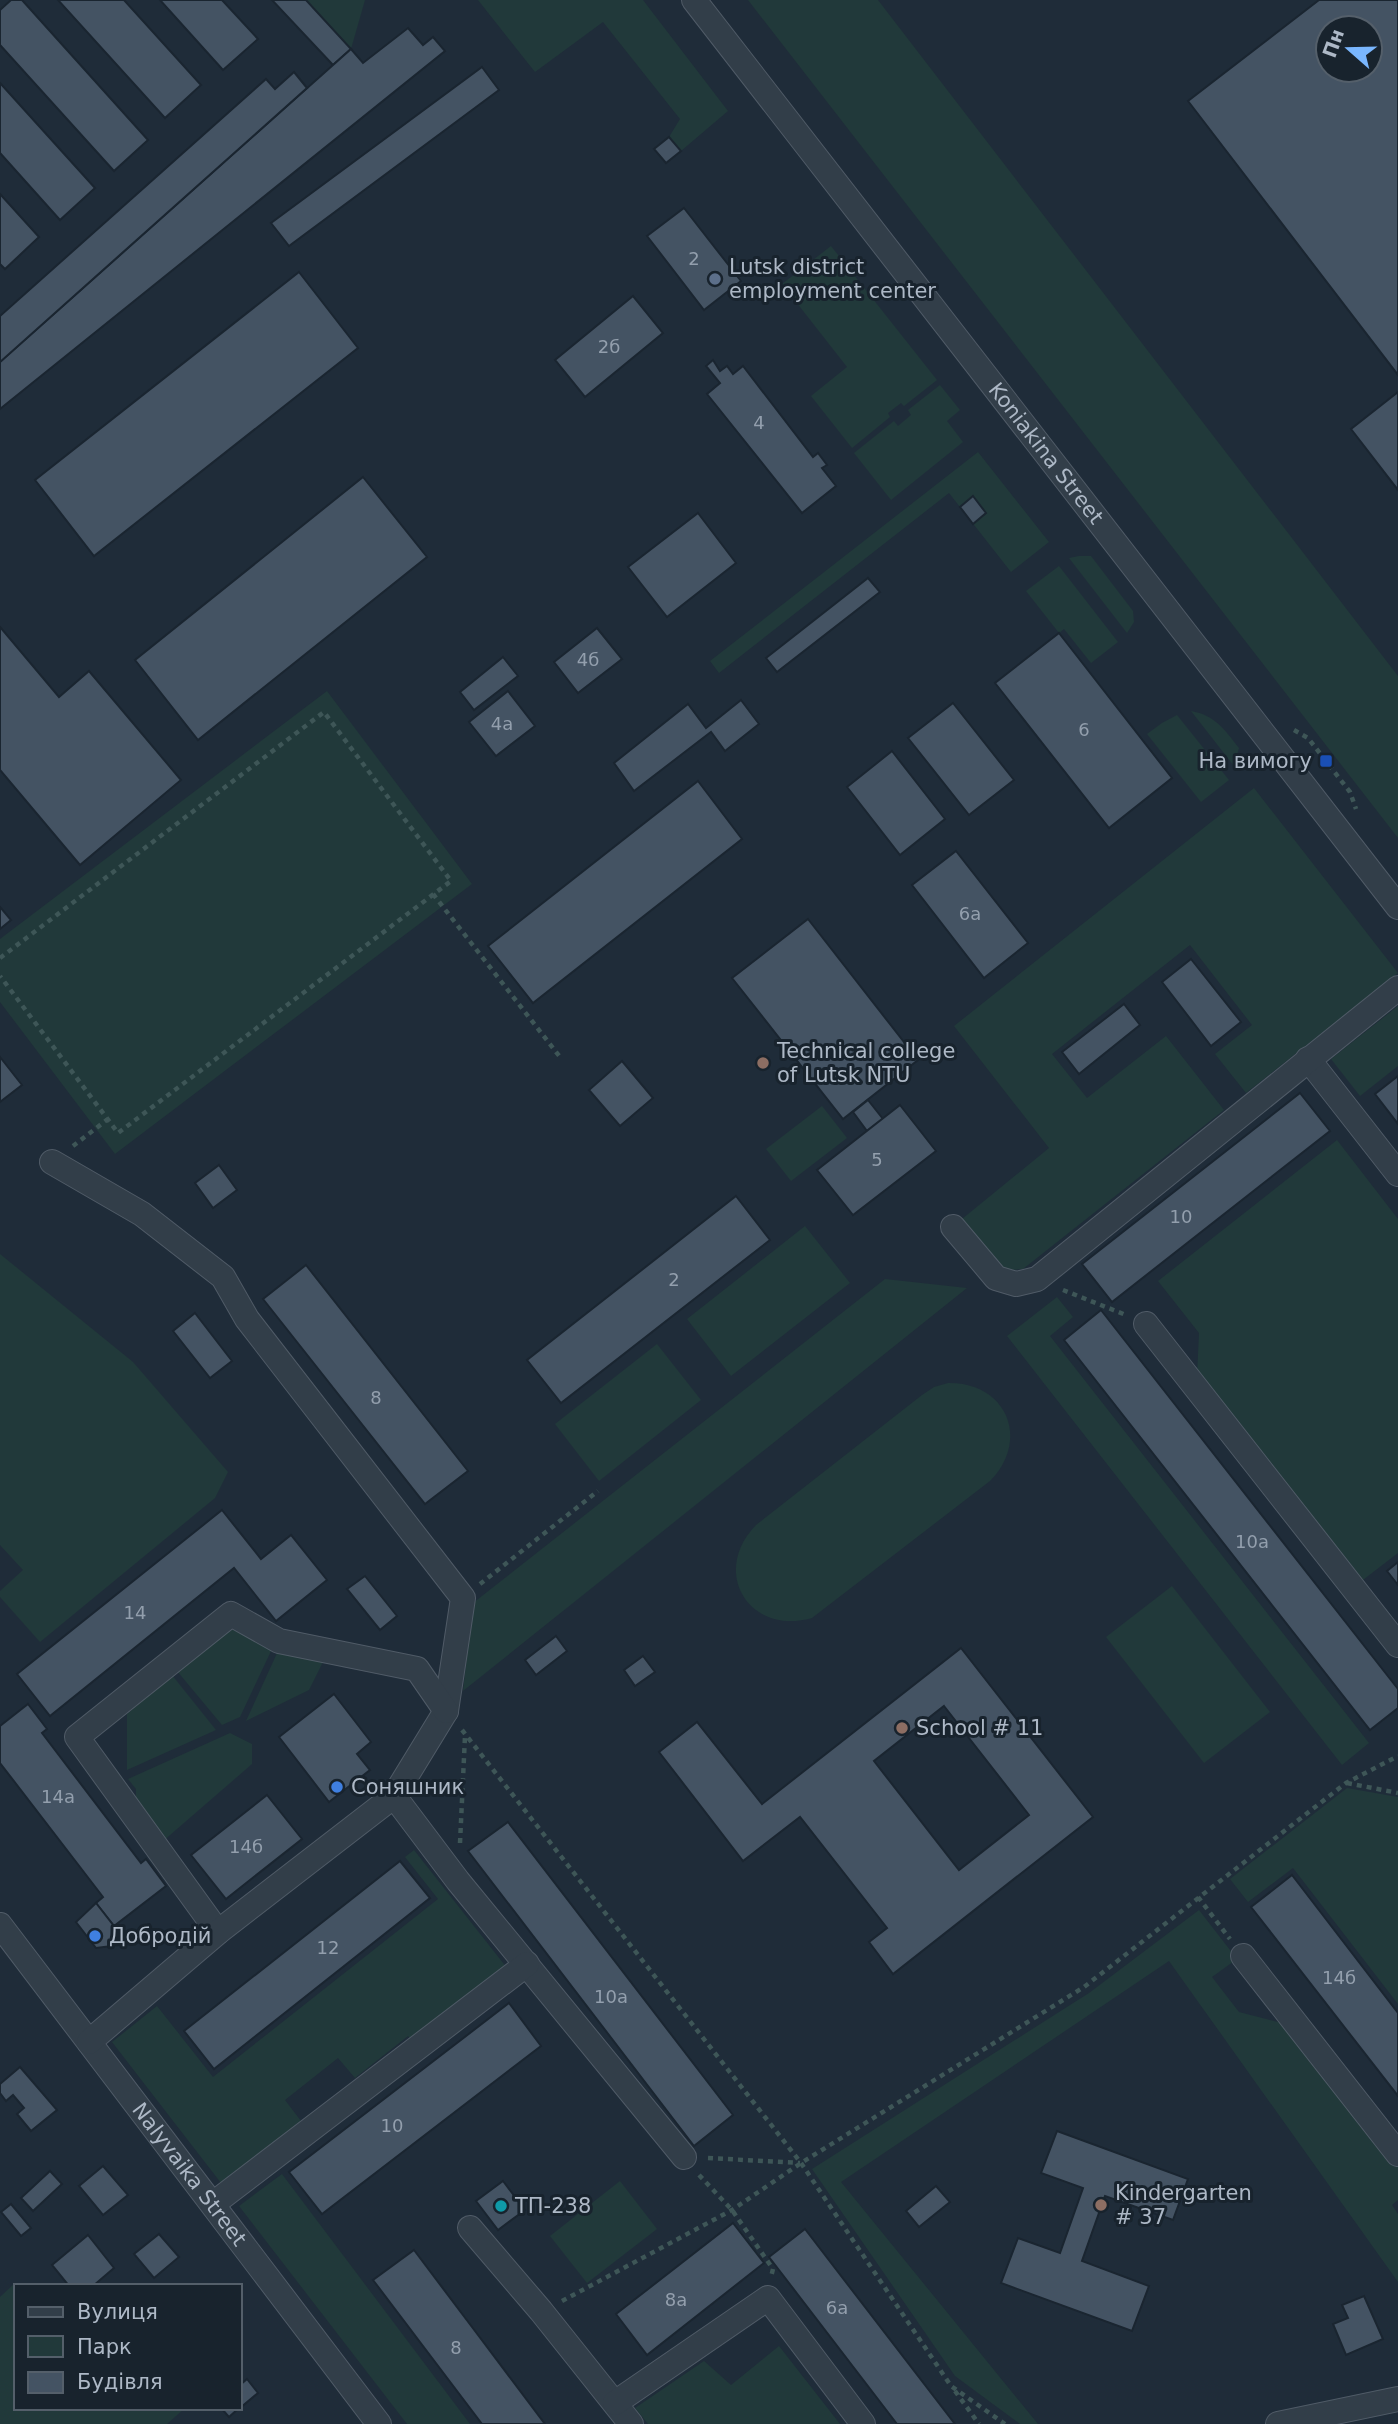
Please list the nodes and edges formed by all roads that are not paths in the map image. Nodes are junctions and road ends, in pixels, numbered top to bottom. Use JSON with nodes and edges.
{"nodes":[{"id":1,"x":694,"y":0,"type":"edge"},
{"id":2,"x":1398,"y":907,"type":"edge"},
{"id":3,"x":1398,"y":988,"type":"edge"},
{"id":4,"x":1308,"y":1059,"type":"junction"},
{"id":5,"x":51,"y":1162,"type":"road end"},
{"id":6,"x":1398,"y":1174,"type":"edge"},
{"id":7,"x":953,"y":1227,"type":"dead end"},
{"id":8,"x":1146,"y":1324,"type":"road end"},
{"id":9,"x":1398,"y":1645,"type":"edge"},
{"id":10,"x":446,"y":1711,"type":"junction"},
{"id":11,"x":394,"y":1796,"type":"junction"},
{"id":12,"x":0,"y":1925,"type":"edge"},
{"id":13,"x":218,"y":1932,"type":"junction"},
{"id":14,"x":1243,"y":1956,"type":"road end"},
{"id":15,"x":527,"y":1964,"type":"junction"},
{"id":16,"x":89,"y":2042,"type":"junction"},
{"id":17,"x":1398,"y":2154,"type":"edge"},
{"id":18,"x":684,"y":2157,"type":"road end"},
{"id":19,"x":213,"y":2204,"type":"junction"},
{"id":20,"x":470,"y":2228,"type":"dead end"},
{"id":21,"x":1398,"y":2399,"type":"edge"},
{"id":22,"x":615,"y":2403,"type":"junction"},
{"id":23,"x":379,"y":2424,"type":"edge"},
{"id":24,"x":631,"y":2424,"type":"edge"},
{"id":25,"x":863,"y":2424,"type":"edge"},
{"id":26,"x":1278,"y":2424,"type":"edge"}],
"edges":[{"from":1,"to":2,"type":"street","name":"Koniakina Street"},
{"from":3,"to":4,"type":"street"},
{"from":4,"to":6,"type":"street"},
{"from":4,"to":7,"type":"street"},
{"from":5,"to":10,"type":"street"},
{"from":8,"to":9,"type":"street"},
{"from":10,"to":11,"type":"street"},
{"from":10,"to":13,"type":"street"},
{"from":11,"to":13,"type":"street"},
{"from":11,"to":15,"type":"street"},
{"from":12,"to":16,"type":"street","name":"Nalyvaika Street"},
{"from":13,"to":16,"type":"street"},
{"from":14,"to":17,"type":"street"},
{"from":15,"to":18,"type":"street"},
{"from":15,"to":19,"type":"street"},
{"from":16,"to":19,"type":"street","name":"Nalyvaika Street"},
{"from":19,"to":23,"type":"street","name":"Nalyvaika Street"},
{"from":20,"to":22,"type":"street"},
{"from":21,"to":26,"type":"street"},
{"from":22,"to":24,"type":"street"},
{"from":22,"to":25,"type":"street"}]}
